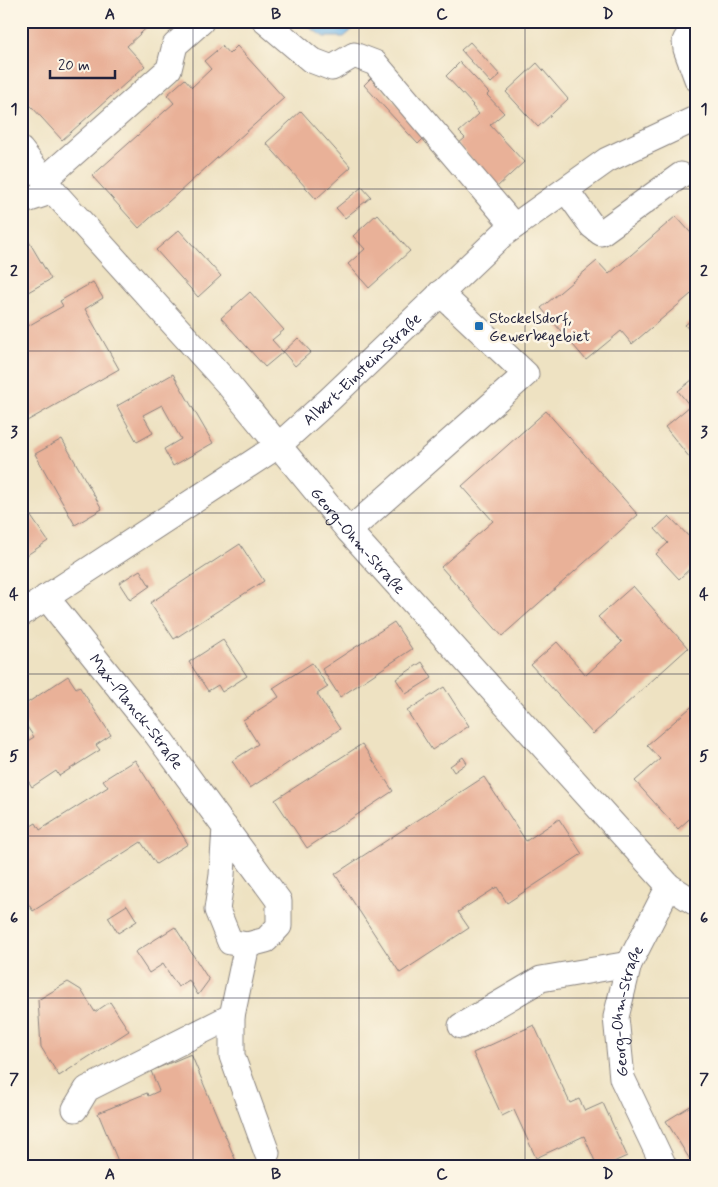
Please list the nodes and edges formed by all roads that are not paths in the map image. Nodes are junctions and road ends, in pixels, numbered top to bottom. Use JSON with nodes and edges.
{"nodes":[{"id":1,"x":200,"y":21,"type":"edge"},
{"id":2,"x":264,"y":21,"type":"edge"},
{"id":3,"x":697,"y":22,"type":"edge"},
{"id":4,"x":697,"y":79,"type":"edge"},
{"id":5,"x":697,"y":118,"type":"edge"},
{"id":6,"x":21,"y":150,"type":"edge"},
{"id":7,"x":681,"y":175,"type":"dead end"},
{"id":8,"x":39,"y":185,"type":"edge"},
{"id":9,"x":566,"y":190,"type":"junction"},
{"id":10,"x":21,"y":202,"type":"edge"},
{"id":11,"x":514,"y":226,"type":"junction"},
{"id":12,"x":440,"y":293,"type":"junction"},
{"id":13,"x":279,"y":445,"type":"junction"},
{"id":14,"x":350,"y":531,"type":"junction"},
{"id":15,"x":46,"y":597,"type":"junction"},
{"id":16,"x":21,"y":614,"type":"edge"},
{"id":17,"x":224,"y":827,"type":"junction"},
{"id":18,"x":669,"y":886,"type":"junction"},
{"id":19,"x":696,"y":907,"type":"edge"},
{"id":20,"x":247,"y":945,"type":"junction"},
{"id":21,"x":629,"y":964,"type":"junction"},
{"id":22,"x":232,"y":1016,"type":"junction"},
{"id":23,"x":462,"y":1026,"type":"dead end"},
{"id":24,"x":75,"y":1109,"type":"dead end"},
{"id":25,"x":267,"y":1153,"type":"dead end"},
{"id":26,"x":664,"y":1166,"type":"edge"}],
"edges":[{"from":1,"to":8,"type":"street"},
{"from":2,"to":11,"type":"street"},
{"from":3,"to":4,"type":"street"},
{"from":5,"to":9,"type":"street","name":"Albert-Einstein-Straße"},
{"from":6,"to":8,"type":"street","name":"Georg-Ohm-Straße"},
{"from":7,"to":9,"type":"street"},
{"from":8,"to":10,"type":"street"},
{"from":8,"to":13,"type":"street","name":"Georg-Ohm-Straße"},
{"from":9,"to":11,"type":"street","name":"Albert-Einstein-Straße"},
{"from":11,"to":12,"type":"street","name":"Albert-Einstein-Straße"},
{"from":12,"to":13,"type":"street","name":"Albert-Einstein-Straße"},
{"from":12,"to":14,"type":"street"},
{"from":13,"to":14,"type":"street","name":"Georg-Ohm-Straße"},
{"from":13,"to":15,"type":"street","name":"Albert-Einstein-Straße"},
{"from":14,"to":18,"type":"street","name":"Georg-Ohm-Straße"},
{"from":15,"to":16,"type":"street","name":"Albert-Einstein-Straße"},
{"from":15,"to":17,"type":"street","name":"Max-Planck-Straße"},
{"from":17,"to":20,"type":"street"},
{"from":17,"to":20,"type":"street","name":"Max-Planck-Straße"},
{"from":18,"to":19,"type":"street","name":"Georg-Ohm-Straße"},
{"from":18,"to":21,"type":"street","name":"Georg-Ohm-Straße"},
{"from":20,"to":22,"type":"street"},
{"from":21,"to":23,"type":"street"},
{"from":21,"to":26,"type":"street","name":"Georg-Ohm-Straße"},
{"from":22,"to":24,"type":"street"},
{"from":22,"to":25,"type":"street"}]}
